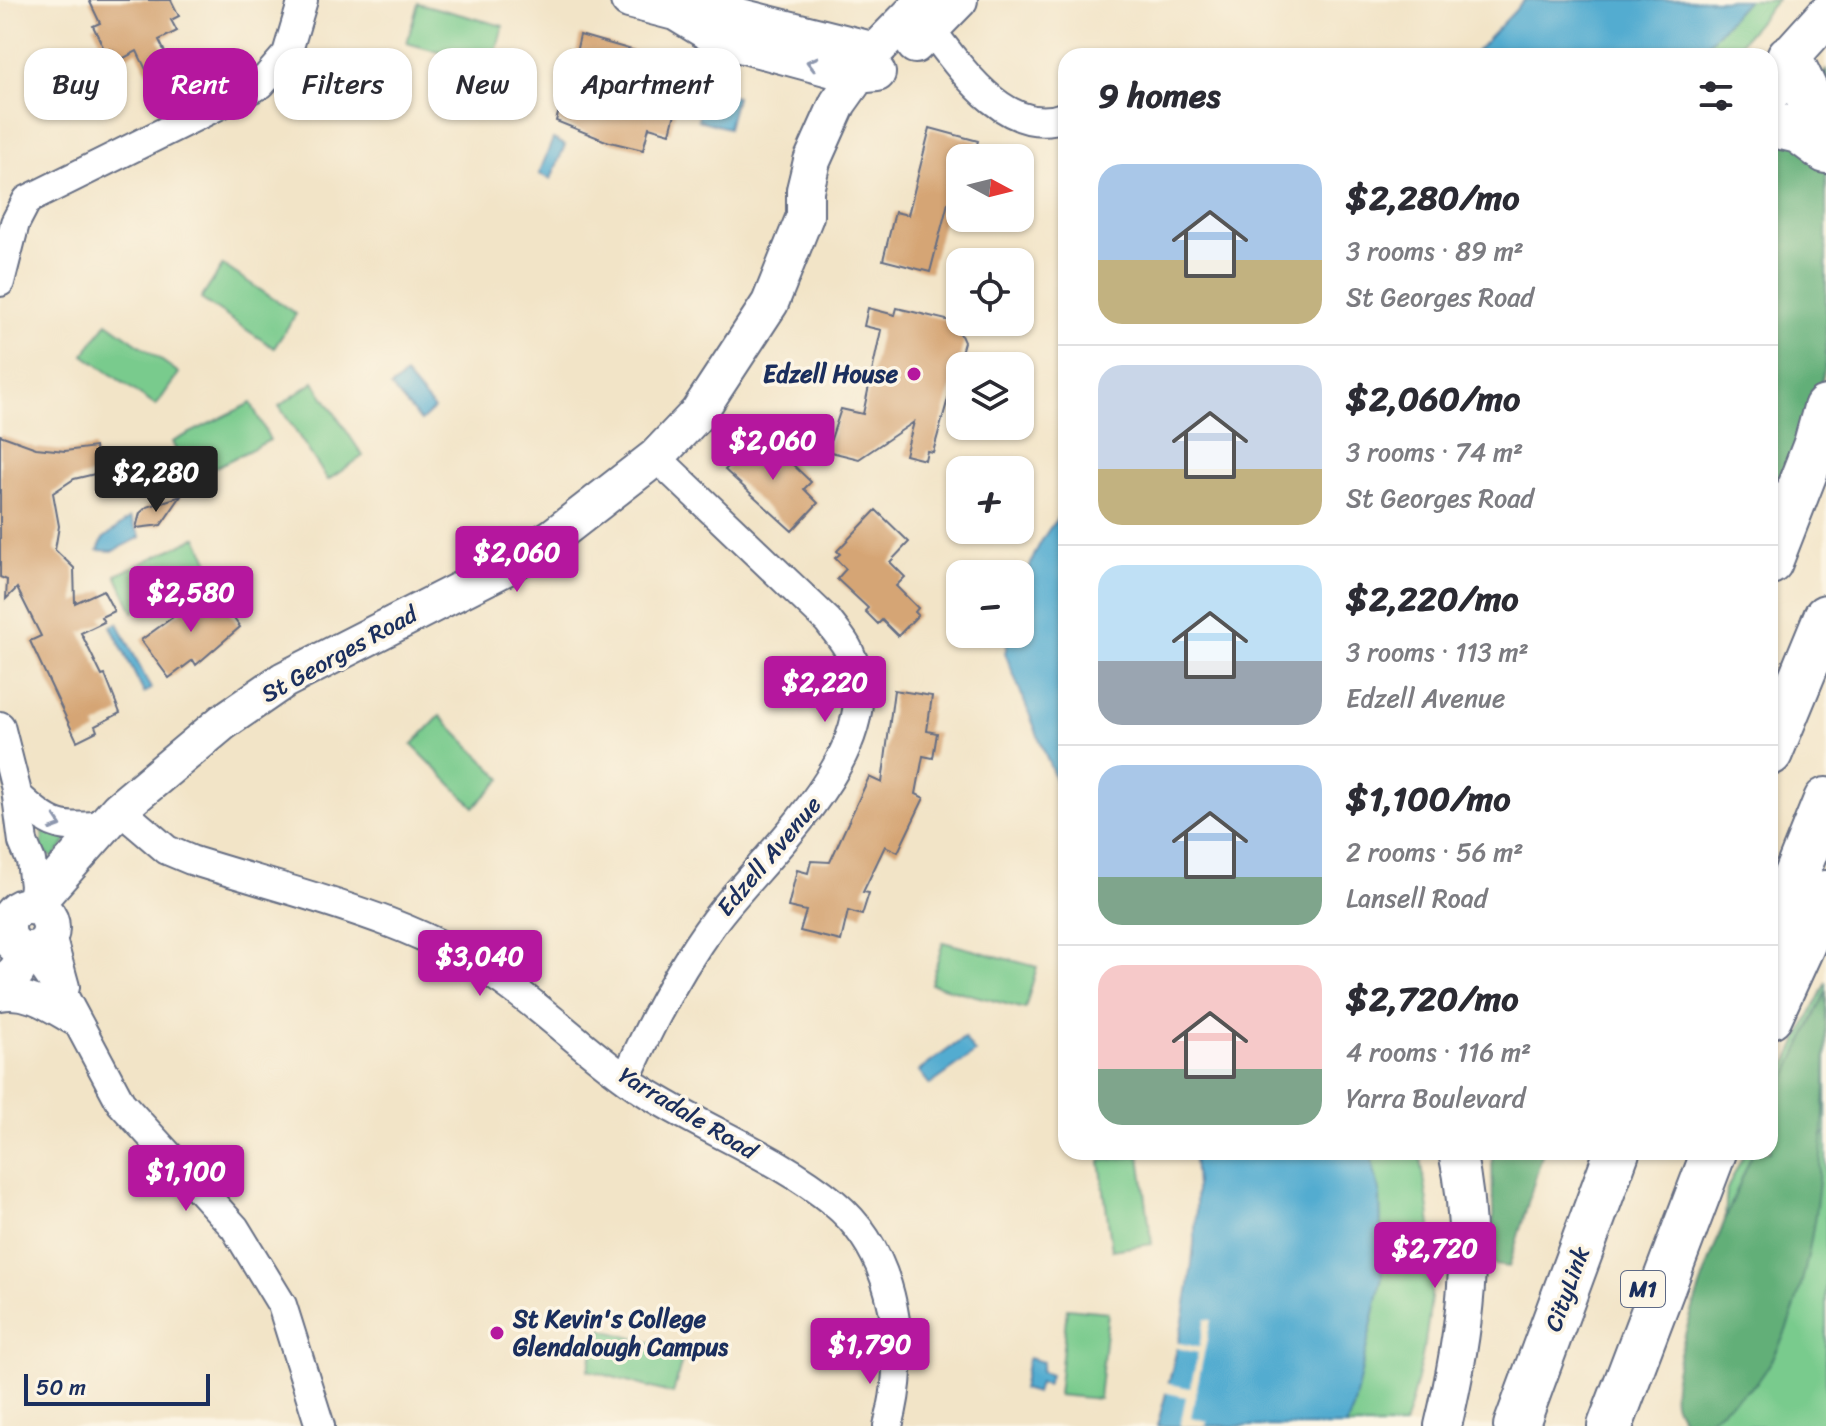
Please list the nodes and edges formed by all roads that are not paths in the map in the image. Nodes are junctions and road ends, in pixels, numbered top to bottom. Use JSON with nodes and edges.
{"nodes":[{"id":1,"x":303,"y":0,"type":"edge"},
{"id":2,"x":629,"y":0,"type":"edge"},
{"id":3,"x":959,"y":0,"type":"edge"},
{"id":4,"x":924,"y":13,"type":"edge"},
{"id":5,"x":1826,"y":16,"type":"edge"},
{"id":6,"x":873,"y":66,"type":"junction"},
{"id":7,"x":1778,"y":69,"type":"edge"},
{"id":8,"x":1778,"y":73,"type":"edge"},
{"id":9,"x":1058,"y":117,"type":"edge"},
{"id":10,"x":1778,"y":126,"type":"edge"},
{"id":11,"x":1826,"y":133,"type":"edge"},
{"id":12,"x":1826,"y":151,"type":"edge"},
{"id":13,"x":0,"y":282,"type":"edge"},
{"id":14,"x":1826,"y":408,"type":"edge"},
{"id":15,"x":656,"y":457,"type":"junction"},
{"id":16,"x":1778,"y":541,"type":"edge"},
{"id":17,"x":1826,"y":617,"type":"edge"},
{"id":18,"x":0,"y":726,"type":"edge"},
{"id":19,"x":1778,"y":734,"type":"edge"},
{"id":20,"x":18,"y":796,"type":"junction"},
{"id":21,"x":1826,"y":800,"type":"edge"},
{"id":22,"x":102,"y":828,"type":"junction"},
{"id":23,"x":1826,"y":893,"type":"edge"},
{"id":24,"x":1778,"y":919,"type":"edge"},
{"id":25,"x":23,"y":928,"type":"edge"},
{"id":26,"x":0,"y":986,"type":"edge"},
{"id":27,"x":0,"y":996,"type":"edge"},
{"id":28,"x":1778,"y":998,"type":"edge"},
{"id":29,"x":72,"y":1012,"type":"junction"},
{"id":30,"x":626,"y":1079,"type":"junction"},
{"id":31,"x":1458,"y":1160,"type":"edge"},
{"id":32,"x":1587,"y":1160,"type":"edge"},
{"id":33,"x":1614,"y":1160,"type":"edge"},
{"id":34,"x":1684,"y":1160,"type":"edge"},
{"id":35,"x":1711,"y":1160,"type":"edge"},
{"id":36,"x":1537,"y":1370,"type":"junction"},
{"id":37,"x":320,"y":1426,"type":"edge"},
{"id":38,"x":888,"y":1426,"type":"edge"},
{"id":39,"x":1443,"y":1426,"type":"edge"},
{"id":40,"x":1516,"y":1426,"type":"edge"},
{"id":41,"x":1600,"y":1426,"type":"edge"},
{"id":42,"x":1610,"y":1426,"type":"edge"}],
"edges":[{"from":1,"to":13,"type":"street"},
{"from":2,"to":6,"type":"street"},
{"from":3,"to":4,"type":"street","name":"St Georges Road"},
{"from":4,"to":6,"type":"street","name":"St Georges Road"},
{"from":4,"to":9,"type":"street"},
{"from":5,"to":7,"type":"main road"},
{"from":6,"to":15,"type":"street","name":"St Georges Road"},
{"from":8,"to":11,"type":"highway"},
{"from":10,"to":12,"type":"highway"},
{"from":14,"to":16,"type":"highway"},
{"from":15,"to":22,"type":"street","name":"St Georges Road"},
{"from":15,"to":30,"type":"street","name":"Edzell Avenue"},
{"from":17,"to":19,"type":"highway"},
{"from":18,"to":20,"type":"street"},
{"from":20,"to":22,"type":"street","one_way":true},
{"from":20,"to":25,"type":"street"},
{"from":21,"to":24,"type":"highway"},
{"from":22,"to":25,"type":"street","name":"St Georges Road"},
{"from":22,"to":30,"type":"street","name":"Yarradale Road"},
{"from":23,"to":28,"type":"highway"},
{"from":25,"to":26,"type":"street","name":"St Georges Road"},
{"from":25,"to":29,"type":"street"},
{"from":27,"to":29,"type":"street"},
{"from":29,"to":37,"type":"street"},
{"from":30,"to":38,"type":"street","name":"Yarradale Road"},
{"from":31,"to":39,"type":"street"},
{"from":32,"to":36,"type":"highway"},
{"from":33,"to":36,"type":"highway","name":"CityLink"},
{"from":34,"to":41,"type":"highway","number":"M1"},
{"from":35,"to":42,"type":"highway"},
{"from":36,"to":40,"type":"highway","name":"CityLink"}]}
